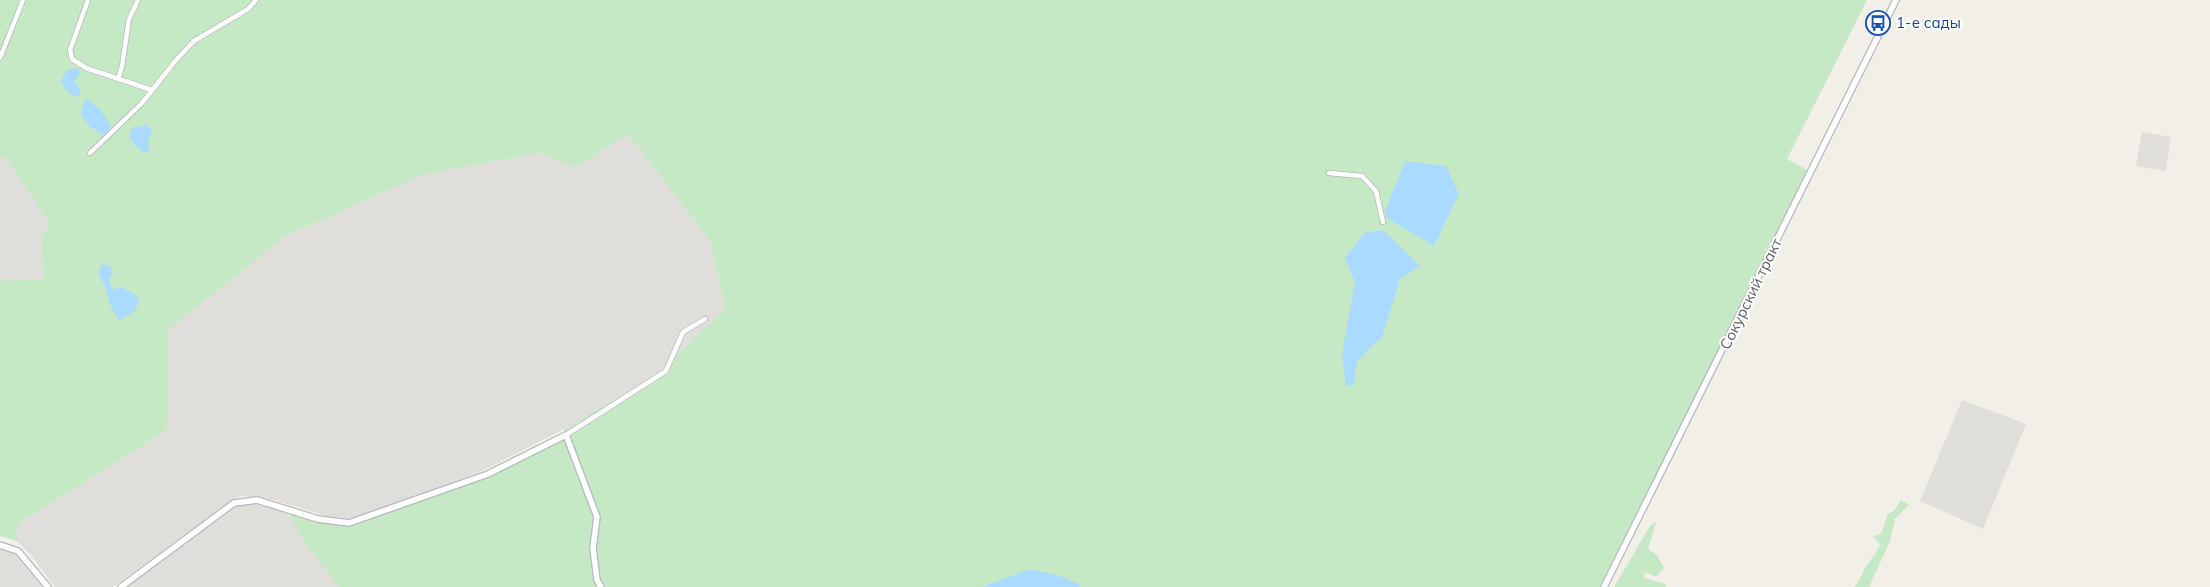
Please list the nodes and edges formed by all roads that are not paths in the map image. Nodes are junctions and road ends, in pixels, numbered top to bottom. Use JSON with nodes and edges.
{"nodes":[{"id":1,"x":23,"y":0,"type":"edge"},
{"id":2,"x":88,"y":0,"type":"edge"},
{"id":3,"x":138,"y":0,"type":"edge"},
{"id":4,"x":256,"y":0,"type":"edge"},
{"id":5,"x":1896,"y":0,"type":"edge"},
{"id":6,"x":0,"y":58,"type":"edge"},
{"id":7,"x":118,"y":79,"type":"junction"},
{"id":8,"x":152,"y":90,"type":"junction"},
{"id":9,"x":90,"y":153,"type":"dead end"},
{"id":10,"x":1329,"y":173,"type":"dead end"},
{"id":11,"x":1383,"y":222,"type":"dead end"},
{"id":12,"x":704,"y":319,"type":"dead end"},
{"id":13,"x":566,"y":435,"type":"junction"},
{"id":14,"x":0,"y":545,"type":"edge"},
{"id":15,"x":48,"y":587,"type":"edge"},
{"id":16,"x":121,"y":587,"type":"edge"},
{"id":17,"x":601,"y":587,"type":"edge"},
{"id":18,"x":1604,"y":587,"type":"edge"}],
"edges":[{"from":1,"to":6,"type":"street"},
{"from":2,"to":7,"type":"street"},
{"from":3,"to":7,"type":"street"},
{"from":4,"to":8,"type":"street"},
{"from":5,"to":18,"type":"street","name":"Сокурский тракт"},
{"from":7,"to":8,"type":"street"},
{"from":8,"to":9,"type":"street"},
{"from":10,"to":11,"type":"street"},
{"from":12,"to":13,"type":"street"},
{"from":13,"to":16,"type":"street"},
{"from":13,"to":17,"type":"street"},
{"from":14,"to":15,"type":"street"}]}
